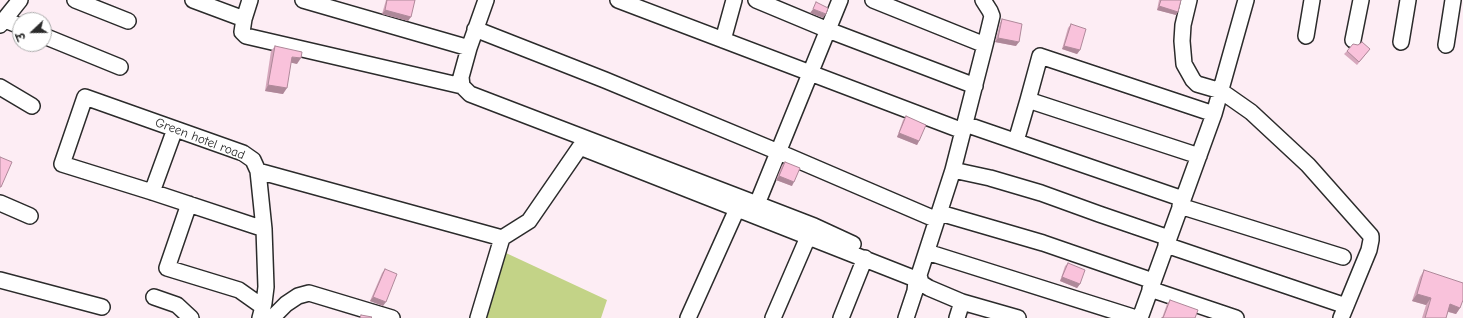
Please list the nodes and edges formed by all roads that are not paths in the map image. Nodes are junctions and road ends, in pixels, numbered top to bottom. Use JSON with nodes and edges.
{"nodes":[{"id":1,"x":20,"y":0,"type":"edge"},
{"id":2,"x":75,"y":0,"type":"edge"},
{"id":3,"x":193,"y":0,"type":"edge"},
{"id":4,"x":250,"y":0,"type":"edge"},
{"id":5,"x":303,"y":0,"type":"edge"},
{"id":6,"x":486,"y":0,"type":"edge"},
{"id":7,"x":734,"y":0,"type":"edge"},
{"id":8,"x":756,"y":0,"type":"edge"},
{"id":9,"x":840,"y":0,"type":"edge"},
{"id":10,"x":873,"y":0,"type":"edge"},
{"id":11,"x":983,"y":0,"type":"edge"},
{"id":12,"x":1189,"y":0,"type":"edge"},
{"id":13,"x":1246,"y":0,"type":"edge"},
{"id":14,"x":1312,"y":0,"type":"edge"},
{"id":15,"x":1361,"y":0,"type":"edge"},
{"id":16,"x":1408,"y":0,"type":"edge"},
{"id":17,"x":1453,"y":0,"type":"edge"},
{"id":18,"x":624,"y":1,"type":"edge"},
{"id":19,"x":244,"y":19,"type":"junction"},
{"id":20,"x":128,"y":21,"type":"dead end"},
{"id":21,"x":2,"y":23,"type":"edge"},
{"id":22,"x":12,"y":25,"type":"edge"},
{"id":23,"x":475,"y":29,"type":"junction"},
{"id":24,"x":828,"y":30,"type":"junction"},
{"id":25,"x":1306,"y":36,"type":"dead end"},
{"id":26,"x":52,"y":39,"type":"edge"},
{"id":27,"x":723,"y":40,"type":"junction"},
{"id":28,"x":1353,"y":40,"type":"dead end"},
{"id":29,"x":1402,"y":42,"type":"dead end"},
{"id":30,"x":985,"y":45,"type":"junction"},
{"id":31,"x":1446,"y":45,"type":"dead end"},
{"id":32,"x":469,"y":48,"type":"junction"},
{"id":33,"x":120,"y":67,"type":"dead end"},
{"id":34,"x":811,"y":73,"type":"junction"},
{"id":35,"x":462,"y":86,"type":"junction"},
{"id":36,"x":975,"y":86,"type":"junction"},
{"id":37,"x":0,"y":87,"type":"edge"},
{"id":38,"x":1221,"y":91,"type":"junction"},
{"id":39,"x":1028,"y":100,"type":"junction"},
{"id":40,"x":32,"y":106,"type":"dead end"},
{"id":41,"x":1214,"y":114,"type":"junction"},
{"id":42,"x":964,"y":128,"type":"junction"},
{"id":43,"x":175,"y":129,"type":"junction"},
{"id":44,"x":1016,"y":141,"type":"junction"},
{"id":45,"x":778,"y":153,"type":"junction"},
{"id":46,"x":1199,"y":156,"type":"junction"},
{"id":47,"x":953,"y":170,"type":"junction"},
{"id":48,"x":258,"y":172,"type":"junction"},
{"id":49,"x":152,"y":192,"type":"junction"},
{"id":50,"x":0,"y":203,"type":"edge"},
{"id":51,"x":1182,"y":203,"type":"junction"},
{"id":52,"x":189,"y":204,"type":"junction"},
{"id":53,"x":757,"y":204,"type":"junction"},
{"id":54,"x":737,"y":209,"type":"junction"},
{"id":55,"x":30,"y":216,"type":"dead end"},
{"id":56,"x":938,"y":216,"type":"junction"},
{"id":57,"x":264,"y":229,"type":"junction"},
{"id":58,"x":808,"y":237,"type":"junction"},
{"id":59,"x":502,"y":238,"type":"junction"},
{"id":60,"x":1167,"y":242,"type":"junction"},
{"id":61,"x":926,"y":252,"type":"junction"},
{"id":62,"x":1343,"y":257,"type":"dead end"},
{"id":63,"x":865,"y":258,"type":"junction"},
{"id":64,"x":919,"y":275,"type":"junction"},
{"id":65,"x":0,"y":280,"type":"edge"},
{"id":66,"x":1152,"y":285,"type":"junction"},
{"id":67,"x":154,"y":297,"type":"dead end"},
{"id":68,"x":962,"y":302,"type":"junction"},
{"id":69,"x":102,"y":306,"type":"dead end"},
{"id":70,"x":1343,"y":312,"type":"edge"},
{"id":71,"x":265,"y":314,"type":"edge"},
{"id":72,"x":192,"y":318,"type":"edge"},
{"id":73,"x":392,"y":318,"type":"edge"},
{"id":74,"x":478,"y":318,"type":"edge"},
{"id":75,"x":688,"y":318,"type":"edge"},
{"id":76,"x":773,"y":318,"type":"edge"},
{"id":77,"x":841,"y":318,"type":"edge"},
{"id":78,"x":906,"y":318,"type":"edge"},
{"id":79,"x":957,"y":318,"type":"edge"},
{"id":80,"x":1018,"y":318,"type":"edge"},
{"id":81,"x":1136,"y":318,"type":"edge"},
{"id":82,"x":1140,"y":318,"type":"edge"},
{"id":83,"x":1236,"y":318,"type":"edge"}],
"edges":[{"from":1,"to":21,"type":"street"},
{"from":2,"to":20,"type":"street"},
{"from":3,"to":19,"type":"street"},
{"from":4,"to":19,"type":"street"},
{"from":5,"to":32,"type":"street"},
{"from":6,"to":23,"type":"street"},
{"from":7,"to":27,"type":"street"},
{"from":8,"to":24,"type":"street"},
{"from":9,"to":24,"type":"street"},
{"from":10,"to":30,"type":"street"},
{"from":11,"to":30,"type":"street"},
{"from":12,"to":38,"type":"street"},
{"from":13,"to":38,"type":"street"},
{"from":14,"to":25,"type":"street"},
{"from":15,"to":28,"type":"street"},
{"from":16,"to":29,"type":"street"},
{"from":17,"to":31,"type":"street"},
{"from":18,"to":27,"type":"street"},
{"from":19,"to":35,"type":"street"},
{"from":21,"to":22,"type":"street"},
{"from":23,"to":32,"type":"street"},
{"from":23,"to":45,"type":"street"},
{"from":24,"to":34,"type":"street"},
{"from":24,"to":36,"type":"street"},
{"from":26,"to":33,"type":"street"},
{"from":27,"to":34,"type":"street"},
{"from":30,"to":36,"type":"street"},
{"from":32,"to":35,"type":"street"},
{"from":34,"to":42,"type":"street"},
{"from":34,"to":45,"type":"street"},
{"from":35,"to":53,"type":"street"},
{"from":36,"to":42,"type":"street"},
{"from":37,"to":40,"type":"street"},
{"from":38,"to":41,"type":"street"},
{"from":38,"to":70,"type":"street"},
{"from":39,"to":41,"type":"street"},
{"from":39,"to":44,"type":"street"},
{"from":39,"to":46,"type":"street"},
{"from":41,"to":46,"type":"street"},
{"from":42,"to":44,"type":"street"},
{"from":42,"to":47,"type":"street"},
{"from":43,"to":48,"type":"street","name":"Green hotel road"},
{"from":43,"to":49,"type":"street"},
{"from":43,"to":49,"type":"street","name":"Green hotel road"},
{"from":44,"to":51,"type":"street"},
{"from":45,"to":53,"type":"street"},
{"from":45,"to":56,"type":"street"},
{"from":46,"to":51,"type":"street"},
{"from":47,"to":56,"type":"street"},
{"from":47,"to":60,"type":"street"},
{"from":48,"to":57,"type":"street","name":"Green hotel road"},
{"from":48,"to":59,"type":"street"},
{"from":49,"to":52,"type":"street"},
{"from":50,"to":55,"type":"street"},
{"from":51,"to":60,"type":"street"},
{"from":51,"to":62,"type":"street"},
{"from":52,"to":57,"type":"street"},
{"from":52,"to":71,"type":"street"},
{"from":53,"to":64,"type":"street"},
{"from":54,"to":58,"type":"street"},
{"from":54,"to":59,"type":"street"},
{"from":54,"to":75,"type":"street"},
{"from":56,"to":61,"type":"street"},
{"from":56,"to":66,"type":"street"},
{"from":57,"to":71,"type":"street","name":"Green hotel road"},
{"from":58,"to":63,"type":"street"},
{"from":58,"to":76,"type":"street"},
{"from":59,"to":74,"type":"street"},
{"from":60,"to":66,"type":"street"},
{"from":60,"to":70,"type":"street"},
{"from":61,"to":64,"type":"street"},
{"from":61,"to":81,"type":"street"},
{"from":63,"to":77,"type":"street"},
{"from":63,"to":78,"type":"street"},
{"from":64,"to":68,"type":"street"},
{"from":65,"to":69,"type":"street"},
{"from":66,"to":82,"type":"street"},
{"from":66,"to":83,"type":"street"},
{"from":67,"to":72,"type":"street"},
{"from":68,"to":79,"type":"street"},
{"from":68,"to":80,"type":"street"},
{"from":71,"to":73,"type":"street"}]}
